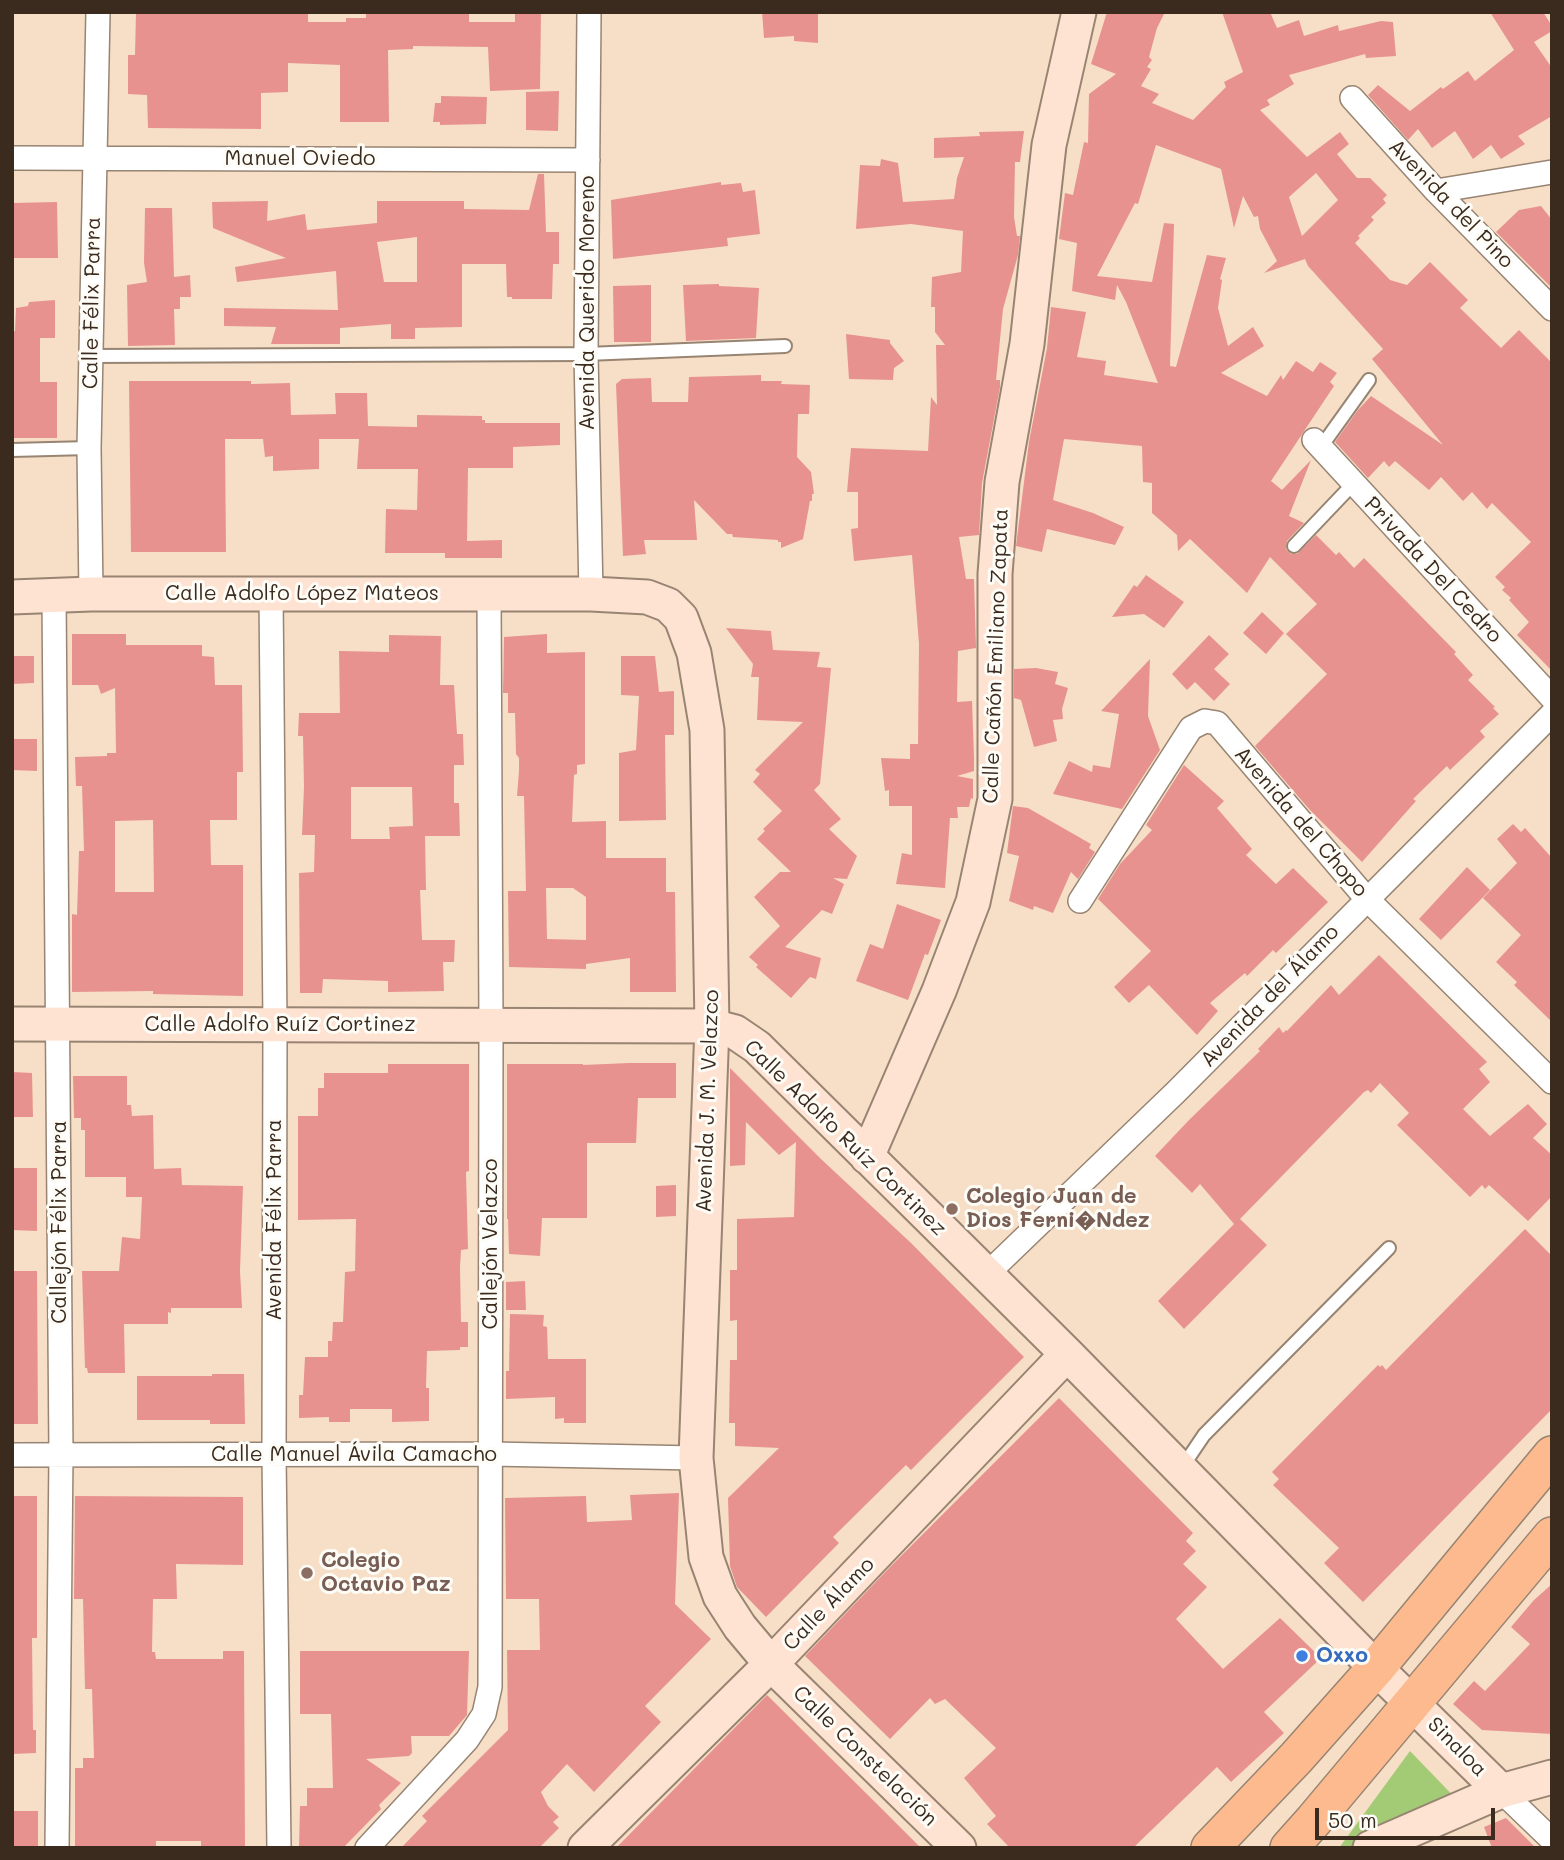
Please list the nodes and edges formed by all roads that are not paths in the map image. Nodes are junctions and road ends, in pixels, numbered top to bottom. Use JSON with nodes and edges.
{"nodes":[{"id":1,"x":98,"y":12,"type":"edge"},
{"id":2,"x":589,"y":12,"type":"edge"},
{"id":3,"x":1079,"y":12,"type":"edge"},
{"id":4,"x":1352,"y":98,"type":"dead end"},
{"id":5,"x":12,"y":158,"type":"edge"},
{"id":6,"x":96,"y":159,"type":"junction"},
{"id":7,"x":587,"y":160,"type":"junction"},
{"id":8,"x":1552,"y":172,"type":"edge"},
{"id":9,"x":1436,"y":191,"type":"junction"},
{"id":10,"x":1552,"y":309,"type":"edge"},
{"id":11,"x":785,"y":346,"type":"dead end"},
{"id":12,"x":586,"y":354,"type":"junction"},
{"id":13,"x":90,"y":356,"type":"junction"},
{"id":14,"x":1369,"y":380,"type":"dead end"},
{"id":15,"x":1318,"y":444,"type":"joint"},
{"id":16,"x":89,"y":448,"type":"junction"},
{"id":17,"x":12,"y":450,"type":"edge"},
{"id":18,"x":1353,"y":484,"type":"junction"},
{"id":19,"x":1294,"y":546,"type":"dead end"},
{"id":20,"x":91,"y":593,"type":"junction"},
{"id":21,"x":271,"y":593,"type":"junction"},
{"id":22,"x":591,"y":594,"type":"junction"},
{"id":23,"x":489,"y":595,"type":"junction"},
{"id":24,"x":54,"y":596,"type":"junction"},
{"id":25,"x":12,"y":597,"type":"edge"},
{"id":26,"x":1552,"y":698,"type":"edge"},
{"id":27,"x":1552,"y":714,"type":"edge"},
{"id":28,"x":1366,"y":898,"type":"junction"},
{"id":29,"x":1080,"y":901,"type":"dead end"},
{"id":30,"x":12,"y":1024,"type":"edge"},
{"id":31,"x":59,"y":1024,"type":"junction"},
{"id":32,"x":491,"y":1025,"type":"junction"},
{"id":33,"x":275,"y":1026,"type":"junction"},
{"id":34,"x":712,"y":1026,"type":"junction"},
{"id":35,"x":1552,"y":1082,"type":"edge"},
{"id":36,"x":867,"y":1157,"type":"junction"},
{"id":37,"x":1389,"y":1248,"type":"dead end"},
{"id":38,"x":986,"y":1275,"type":"junction"},
{"id":39,"x":1067,"y":1354,"type":"junction"},
{"id":40,"x":61,"y":1454,"type":"junction"},
{"id":41,"x":491,"y":1454,"type":"junction"},
{"id":42,"x":12,"y":1455,"type":"edge"},
{"id":43,"x":274,"y":1455,"type":"junction"},
{"id":44,"x":1552,"y":1455,"type":"edge"},
{"id":45,"x":696,"y":1458,"type":"junction"},
{"id":46,"x":1180,"y":1470,"type":"junction"},
{"id":47,"x":1552,"y":1536,"type":"edge"},
{"id":48,"x":771,"y":1664,"type":"junction"},
{"id":49,"x":1376,"y":1668,"type":"junction"},
{"id":50,"x":1412,"y":1703,"type":"junction"},
{"id":51,"x":1552,"y":1777,"type":"edge"},
{"id":52,"x":1502,"y":1791,"type":"junction"},
{"id":53,"x":1552,"y":1840,"type":"edge"},
{"id":54,"x":57,"y":1848,"type":"edge"},
{"id":55,"x":279,"y":1848,"type":"edge"},
{"id":56,"x":367,"y":1848,"type":"edge"},
{"id":57,"x":585,"y":1848,"type":"edge"},
{"id":58,"x":958,"y":1848,"type":"edge"},
{"id":59,"x":1210,"y":1848,"type":"edge"},
{"id":60,"x":1289,"y":1848,"type":"edge"},
{"id":61,"x":1370,"y":1848,"type":"edge"}],
"edges":[{"from":1,"to":6,"type":"street","name":"Calle Félix Parra"},
{"from":2,"to":7,"type":"street","name":"Avenida Querido Moreno"},
{"from":3,"to":36,"type":"street","name":"Calle Cañón Emiliano Zapata"},
{"from":4,"to":9,"type":"street","name":"Avenida del Pino"},
{"from":5,"to":6,"type":"street","name":"Manuel Oviedo"},
{"from":6,"to":7,"type":"street","name":"Manuel Oviedo"},
{"from":6,"to":13,"type":"street","name":"Calle Félix Parra"},
{"from":7,"to":12,"type":"street","name":"Avenida Querido Moreno"},
{"from":8,"to":9,"type":"street"},
{"from":9,"to":10,"type":"street","name":"Avenida del Pino"},
{"from":11,"to":12,"type":"lane"},
{"from":12,"to":13,"type":"lane"},
{"from":12,"to":22,"type":"street","name":"Avenida Querido Moreno"},
{"from":13,"to":16,"type":"street","name":"Calle Félix Parra"},
{"from":14,"to":15,"type":"lane"},
{"from":15,"to":18,"type":"street","name":"Privada Del Cedro"},
{"from":16,"to":17,"type":"lane"},
{"from":16,"to":20,"type":"street","name":"Calle Félix Parra"},
{"from":18,"to":19,"type":"lane"},
{"from":18,"to":26,"type":"street","name":"Privada Del Cedro"},
{"from":20,"to":21,"type":"street","name":"Calle Adolfo López Mateos"},
{"from":20,"to":24,"type":"street","name":"Calle Adolfo López Mateos"},
{"from":21,"to":23,"type":"street","name":"Calle Adolfo López Mateos"},
{"from":21,"to":33,"type":"street","name":"Avenida Félix Parra"},
{"from":22,"to":23,"type":"street","name":"Calle Adolfo López Mateos"},
{"from":22,"to":34,"type":"street","name":"Avenida J. M. Velazco"},
{"from":23,"to":32,"type":"street","name":"Callejón Velazco"},
{"from":24,"to":25,"type":"street","name":"Calle Adolfo López Mateos"},
{"from":24,"to":31,"type":"street","name":"Callejón Félix Parra"},
{"from":27,"to":28,"type":"street","name":"Avenida del Álamo"},
{"from":28,"to":29,"type":"street","name":"Avenida del Chopo"},
{"from":28,"to":35,"type":"street","name":"Avenida del Chopo"},
{"from":28,"to":38,"type":"street","name":"Avenida del Álamo"},
{"from":30,"to":31,"type":"street","name":"Calle Adolfo Ruíz Cortinez"},
{"from":31,"to":33,"type":"street","name":"Calle Adolfo Ruíz Cortinez"},
{"from":31,"to":40,"type":"street","name":"Callejón Félix Parra"},
{"from":32,"to":33,"type":"street","name":"Calle Adolfo Ruíz Cortinez"},
{"from":32,"to":34,"type":"street","name":"Calle Adolfo Ruíz Cortinez"},
{"from":32,"to":41,"type":"street","name":"Callejón Velazco"},
{"from":33,"to":43,"type":"street","name":"Avenida Félix Parra"},
{"from":34,"to":36,"type":"street","name":"Calle Adolfo Ruíz Cortinez"},
{"from":34,"to":45,"type":"street","name":"Avenida J. M. Velazco"},
{"from":36,"to":38,"type":"street","name":"Calle Adolfo Ruíz Cortinez"},
{"from":37,"to":46,"type":"lane"},
{"from":38,"to":39,"type":"street","name":"Calle Adolfo Ruíz Cortinez"},
{"from":39,"to":46,"type":"street","name":"Calle Adolfo Ruíz Cortinez"},
{"from":39,"to":48,"type":"street","name":"Calle Álamo"},
{"from":40,"to":42,"type":"street","name":"Calle Manuel Ávila Camacho"},
{"from":40,"to":43,"type":"street","name":"Calle Manuel Ávila Camacho"},
{"from":40,"to":54,"type":"street","name":"Callejón Félix Parra"},
{"from":41,"to":43,"type":"street","name":"Calle Manuel Ávila Camacho"},
{"from":41,"to":45,"type":"street","name":"Calle Manuel Ávila Camacho"},
{"from":41,"to":56,"type":"street","name":"Callejón Velazco"},
{"from":43,"to":55,"type":"street","name":"Avenida Félix Parra"},
{"from":44,"to":49,"type":"main road"},
{"from":45,"to":48,"type":"street","name":"Avenida J. M. Velazco"},
{"from":46,"to":49,"type":"street","name":"Calle Adolfo Ruíz Cortinez"},
{"from":47,"to":50,"type":"main road"},
{"from":48,"to":57,"type":"street","name":"Calle Álamo"},
{"from":48,"to":58,"type":"street","name":"Calle Constelación"},
{"from":49,"to":50,"type":"street","name":"Sinaloa"},
{"from":49,"to":59,"type":"main road"},
{"from":50,"to":52,"type":"street","name":"Sinaloa"},
{"from":50,"to":60,"type":"main road"},
{"from":51,"to":52,"type":"street"},
{"from":52,"to":53,"type":"street"},
{"from":52,"to":61,"type":"street"}]}
